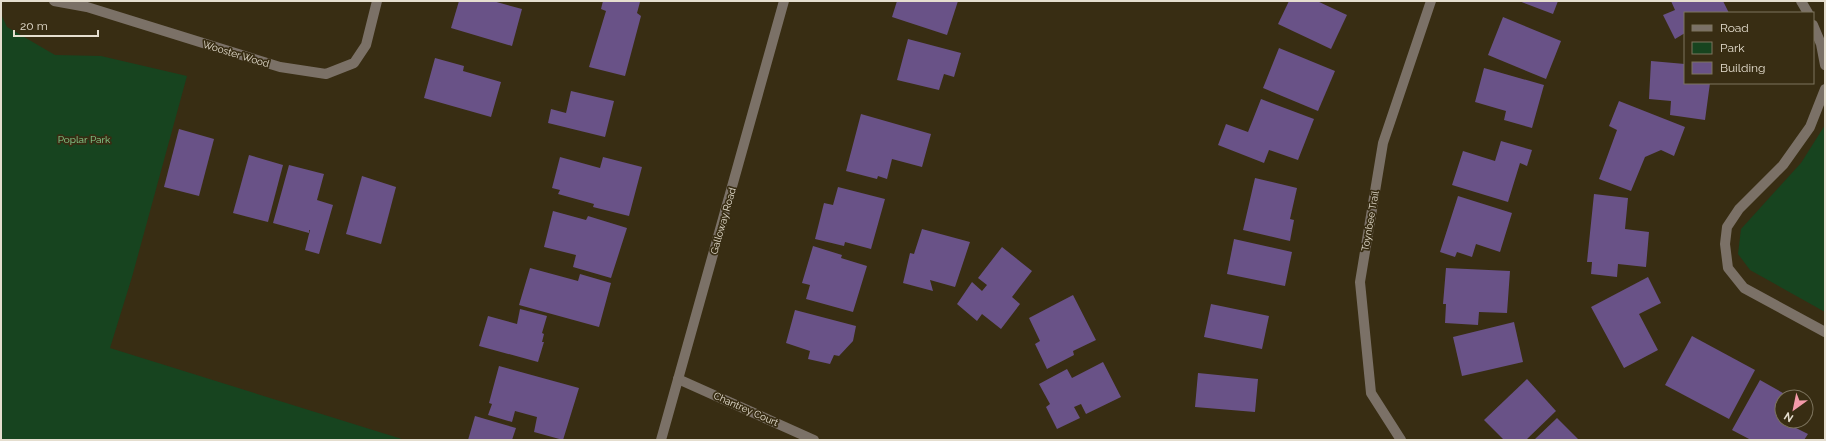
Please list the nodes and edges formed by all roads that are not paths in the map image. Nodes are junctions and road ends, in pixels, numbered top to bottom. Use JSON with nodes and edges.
{"nodes":[{"id":1,"x":54,"y":1,"type":"edge"},
{"id":2,"x":377,"y":1,"type":"edge"},
{"id":3,"x":784,"y":1,"type":"edge"},
{"id":4,"x":1432,"y":1,"type":"edge"},
{"id":5,"x":1801,"y":1,"type":"edge"},
{"id":6,"x":1807,"y":12,"type":"edge"},
{"id":7,"x":1814,"y":27,"type":"edge"},
{"id":8,"x":1825,"y":65,"type":"edge"},
{"id":9,"x":1825,"y":89,"type":"edge"},
{"id":10,"x":1825,"y":332,"type":"edge"},
{"id":11,"x":678,"y":379,"type":"junction"},
{"id":12,"x":661,"y":440,"type":"edge"},
{"id":13,"x":814,"y":440,"type":"edge"},
{"id":14,"x":1401,"y":440,"type":"edge"}],
"edges":[{"from":1,"to":2,"type":"street","name":"Wooster Wood"},
{"from":3,"to":11,"type":"street","name":"Galloway Road"},
{"from":4,"to":14,"type":"street","name":"Toynbee Trail"},
{"from":5,"to":6,"type":"street"},
{"from":7,"to":8,"type":"street"},
{"from":9,"to":10,"type":"street"},
{"from":11,"to":12,"type":"street","name":"Galloway Road"},
{"from":11,"to":13,"type":"street","name":"Chantrey Court"}]}
